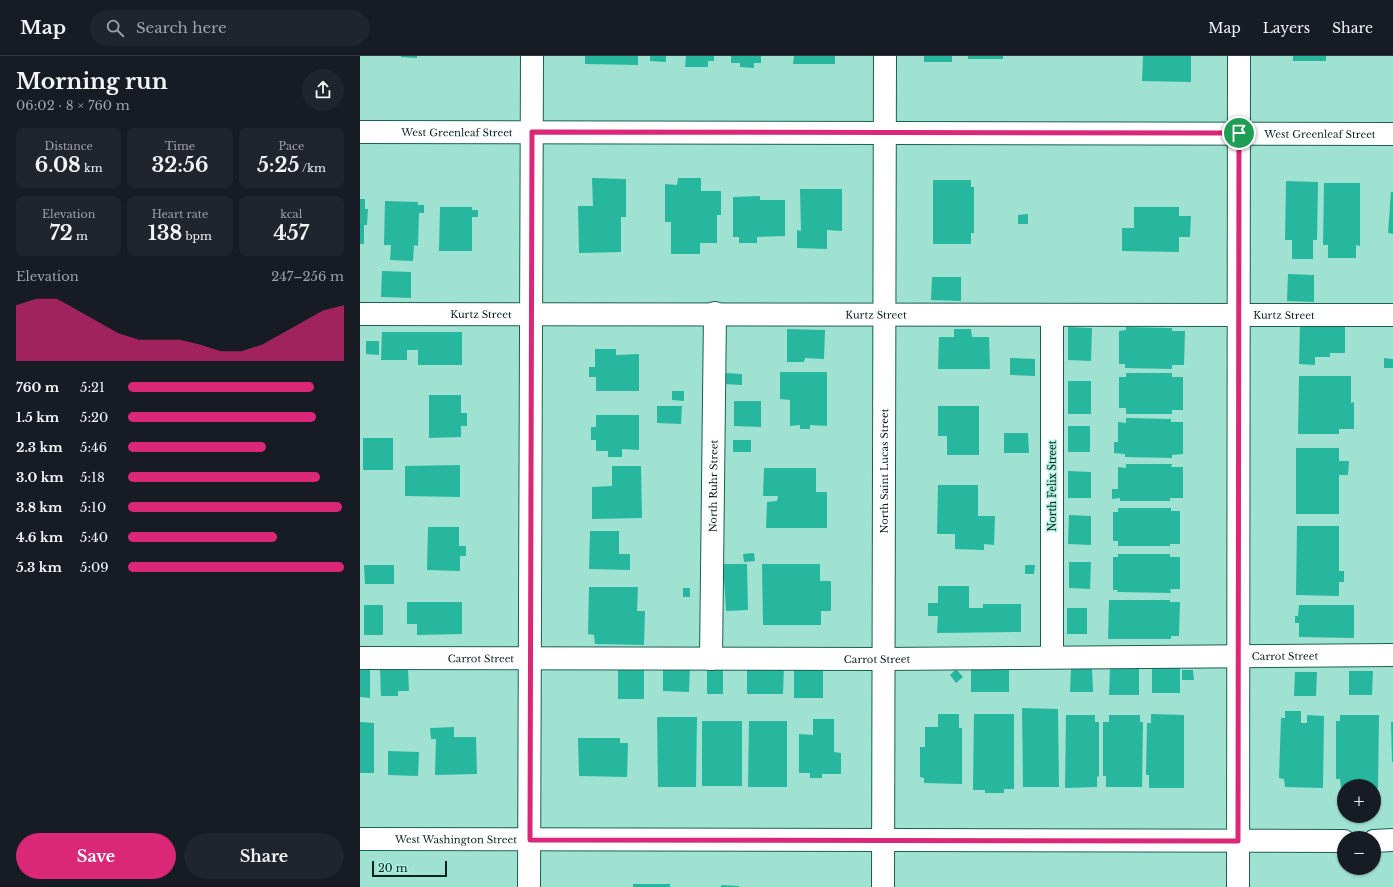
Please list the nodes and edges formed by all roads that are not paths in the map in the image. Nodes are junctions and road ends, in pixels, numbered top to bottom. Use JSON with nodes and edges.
{"nodes":[{"id":1,"x":532,"y":56,"type":"edge"},
{"id":2,"x":885,"y":56,"type":"edge"},
{"id":3,"x":1239,"y":56,"type":"edge"},
{"id":4,"x":360,"y":132,"type":"edge"},
{"id":5,"x":532,"y":132,"type":"junction"},
{"id":6,"x":885,"y":132,"type":"junction"},
{"id":7,"x":1239,"y":133,"type":"junction"},
{"id":8,"x":1393,"y":134,"type":"edge"},
{"id":9,"x":531,"y":313,"type":"junction"},
{"id":10,"x":715,"y":313,"type":"junction"},
{"id":11,"x":360,"y":314,"type":"edge"},
{"id":12,"x":883,"y":314,"type":"junction"},
{"id":13,"x":1052,"y":315,"type":"junction"},
{"id":14,"x":1239,"y":315,"type":"junction"},
{"id":15,"x":1393,"y":315,"type":"edge"},
{"id":16,"x":1393,"y":655,"type":"edge"},
{"id":17,"x":1238,"y":656,"type":"junction"},
{"id":18,"x":1052,"y":657,"type":"junction"},
{"id":19,"x":360,"y":658,"type":"edge"},
{"id":20,"x":530,"y":658,"type":"junction"},
{"id":21,"x":711,"y":658,"type":"junction"},
{"id":22,"x":883,"y":659,"type":"junction"},
{"id":23,"x":360,"y":839,"type":"edge"},
{"id":24,"x":530,"y":840,"type":"junction"},
{"id":25,"x":883,"y":840,"type":"junction"},
{"id":26,"x":1381,"y":840,"type":"edge"},
{"id":27,"x":1393,"y":840,"type":"edge"},
{"id":28,"x":1238,"y":841,"type":"junction"},
{"id":29,"x":1337,"y":841,"type":"edge"},
{"id":30,"x":529,"y":887,"type":"edge"},
{"id":31,"x":883,"y":887,"type":"edge"},
{"id":32,"x":1238,"y":887,"type":"edge"}],
"edges":[{"from":1,"to":5,"type":"street"},
{"from":2,"to":6,"type":"street","name":"North Saint Lucas Street"},
{"from":3,"to":7,"type":"street"},
{"from":4,"to":5,"type":"street","name":"West Greenleaf Street"},
{"from":5,"to":6,"type":"street","name":"West Greenleaf Street"},
{"from":5,"to":9,"type":"street"},
{"from":6,"to":7,"type":"street","name":"West Greenleaf Street"},
{"from":6,"to":12,"type":"street","name":"North Saint Lucas Street"},
{"from":7,"to":8,"type":"street","name":"West Greenleaf Street"},
{"from":7,"to":14,"type":"street"},
{"from":9,"to":10,"type":"street","name":"Kurtz Street"},
{"from":9,"to":11,"type":"street","name":"Kurtz Street"},
{"from":9,"to":20,"type":"street"},
{"from":10,"to":12,"type":"street","name":"Kurtz Street"},
{"from":10,"to":21,"type":"street","name":"North Ruhr Street"},
{"from":12,"to":13,"type":"street","name":"Kurtz Street"},
{"from":12,"to":22,"type":"street","name":"North Saint Lucas Street"},
{"from":13,"to":14,"type":"street","name":"Kurtz Street"},
{"from":13,"to":18,"type":"street","name":"North Felix Street"},
{"from":14,"to":15,"type":"street","name":"Kurtz Street"},
{"from":14,"to":17,"type":"street"},
{"from":16,"to":17,"type":"street","name":"Carrot Street"},
{"from":17,"to":18,"type":"street","name":"Carrot Street"},
{"from":17,"to":28,"type":"street"},
{"from":18,"to":22,"type":"street","name":"Carrot Street"},
{"from":19,"to":20,"type":"street","name":"Carrot Street"},
{"from":20,"to":21,"type":"street","name":"Carrot Street"},
{"from":20,"to":24,"type":"street"},
{"from":21,"to":22,"type":"street","name":"Carrot Street"},
{"from":22,"to":25,"type":"street","name":"North Saint Lucas Street"},
{"from":23,"to":24,"type":"street","name":"West Washington Street"},
{"from":24,"to":25,"type":"street","name":"West Washington Street"},
{"from":24,"to":30,"type":"street"},
{"from":25,"to":28,"type":"street","name":"West Washington Street"},
{"from":25,"to":31,"type":"street","name":"North Saint Lucas Street"},
{"from":26,"to":27,"type":"street"},
{"from":28,"to":29,"type":"street","name":"West Washington Street"},
{"from":28,"to":32,"type":"street"}]}
